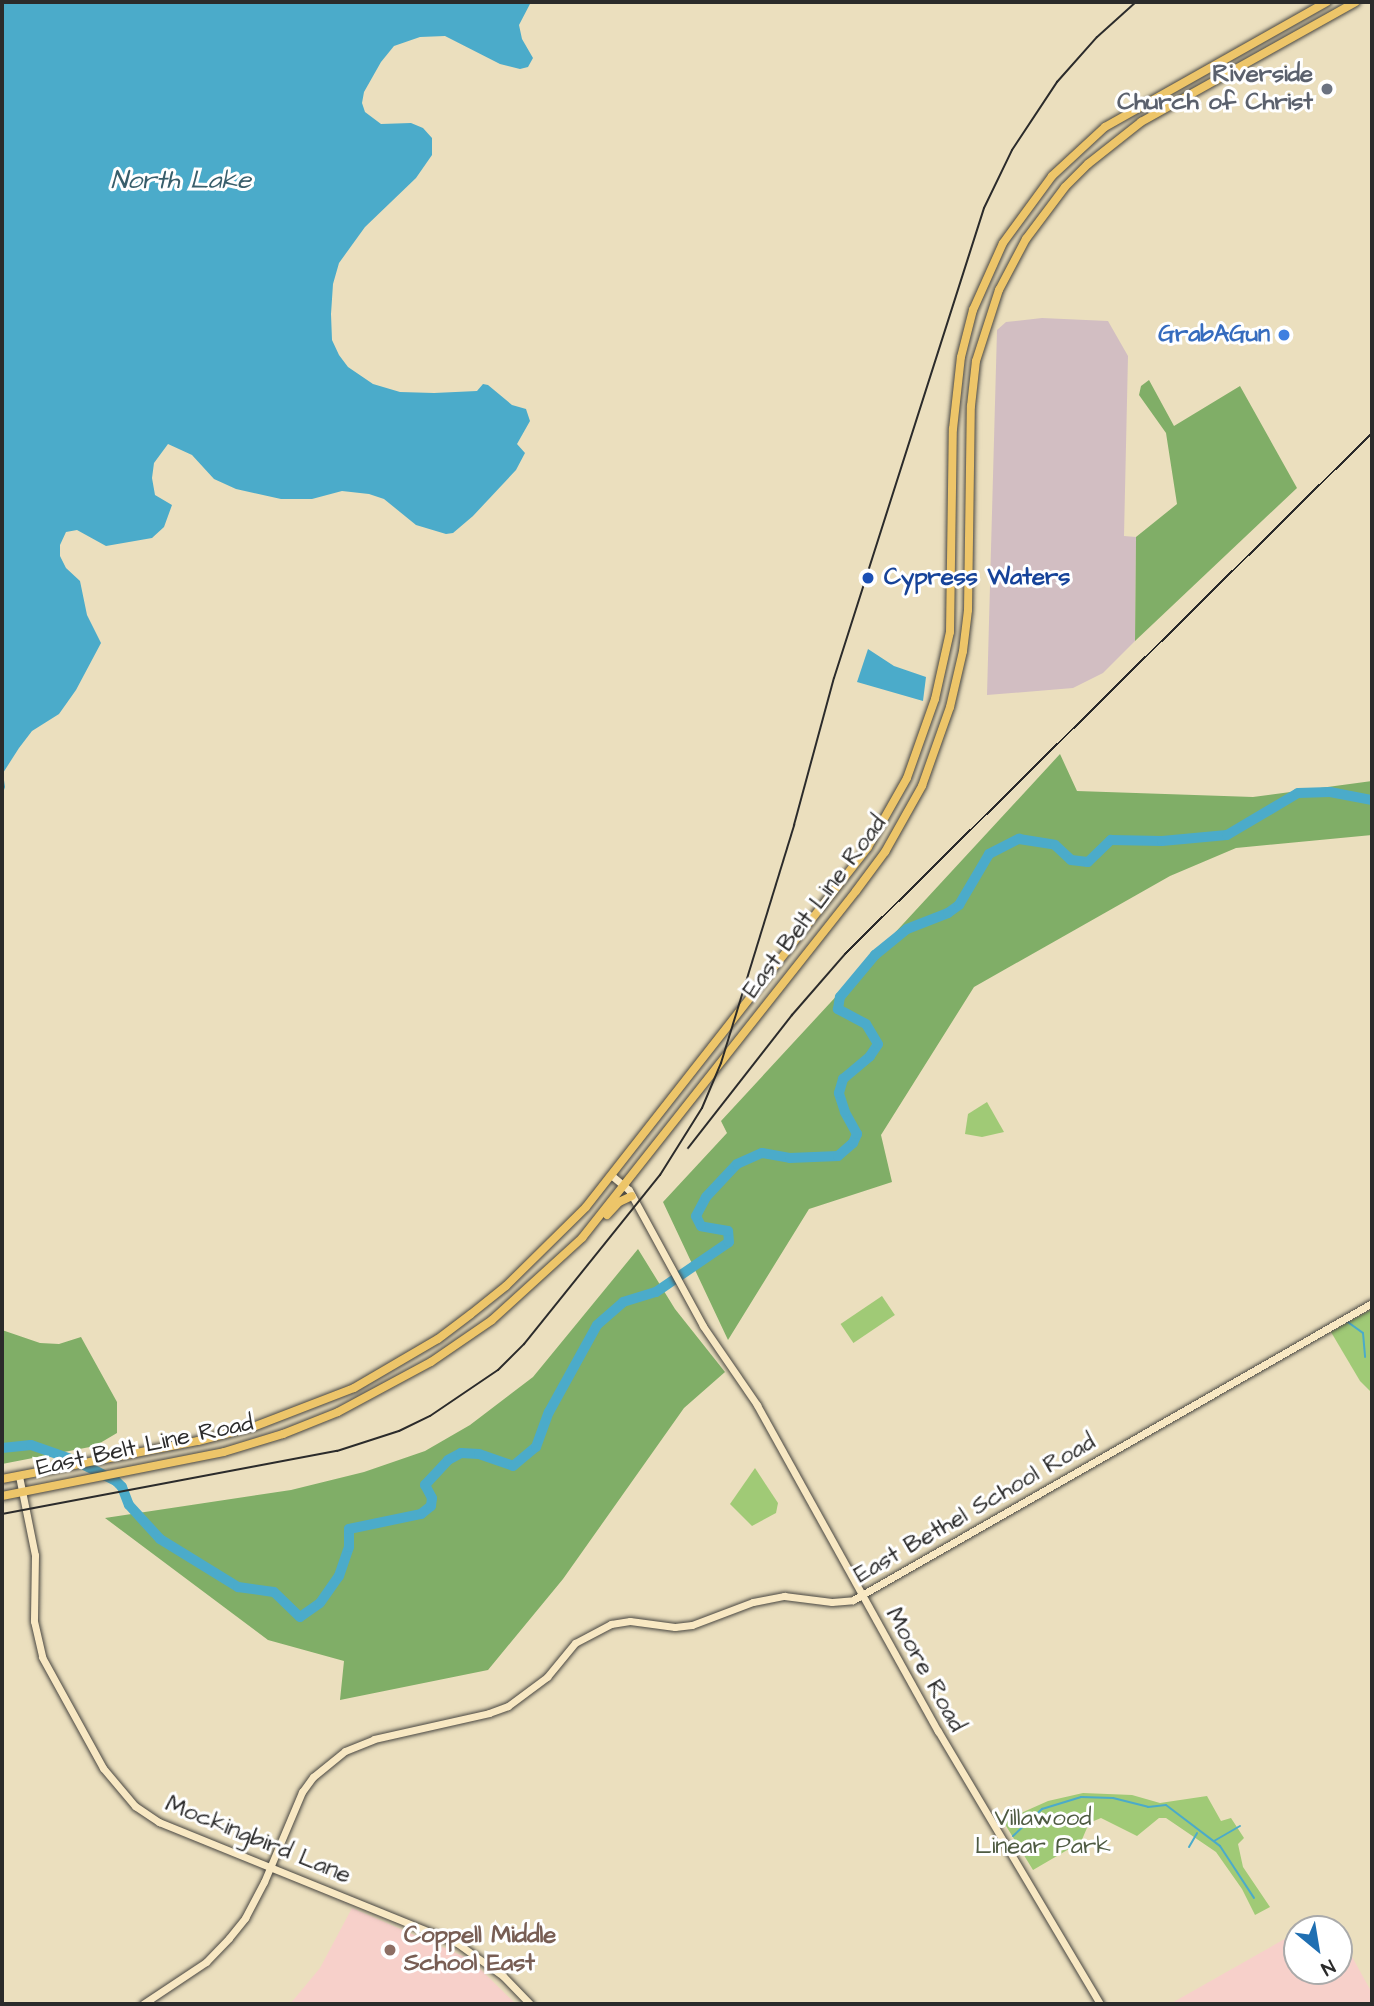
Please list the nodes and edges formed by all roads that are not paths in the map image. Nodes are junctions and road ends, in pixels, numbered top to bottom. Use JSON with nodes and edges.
{"nodes":[{"id":1,"x":1327,"y":2,"type":"edge"},
{"id":2,"x":1356,"y":2,"type":"edge"},
{"id":3,"x":1023,"y":212,"type":"junction"},
{"id":4,"x":1037,"y":223,"type":"junction"},
{"id":5,"x":961,"y":357,"type":"junction"},
{"id":6,"x":976,"y":361,"type":"junction"},
{"id":7,"x":942,"y":672,"type":"junction"},
{"id":8,"x":958,"y":673,"type":"junction"},
{"id":9,"x":920,"y":749,"type":"junction"},
{"id":10,"x":929,"y":769,"type":"junction"},
{"id":11,"x":801,"y":934,"type":"junction"},
{"id":12,"x":813,"y":945,"type":"junction"},
{"id":13,"x":611,"y":1175,"type":"junction"},
{"id":14,"x":625,"y":1185,"type":"junction"},
{"id":15,"x":632,"y":1196,"type":"junction"},
{"id":16,"x":582,"y":1238,"type":"junction"},
{"id":17,"x":1372,"y":1303,"type":"edge"},
{"id":18,"x":354,"y":1388,"type":"junction"},
{"id":19,"x":360,"y":1401,"type":"junction"},
{"id":20,"x":19,"y":1476,"type":"junction"},
{"id":21,"x":2,"y":1479,"type":"edge"},
{"id":22,"x":22,"y":1492,"type":"junction"},
{"id":23,"x":2,"y":1496,"type":"edge"},
{"id":24,"x":862,"y":1596,"type":"junction"},
{"id":25,"x":270,"y":1866,"type":"junction"},
{"id":26,"x":143,"y":2004,"type":"edge"},
{"id":27,"x":530,"y":2004,"type":"edge"},
{"id":28,"x":1100,"y":2004,"type":"edge"}],
"edges":[{"from":1,"to":3,"type":"main road","name":"East Belt Line Road"},
{"from":2,"to":4,"type":"main road","name":"East Belt Line Road"},
{"from":3,"to":4,"type":"main road"},
{"from":3,"to":5,"type":"main road","name":"East Belt Line Road"},
{"from":4,"to":6,"type":"main road","name":"East Belt Line Road"},
{"from":5,"to":6,"type":"main road"},
{"from":5,"to":7,"type":"main road","name":"East Belt Line Road"},
{"from":6,"to":8,"type":"main road","name":"East Belt Line Road"},
{"from":7,"to":8,"type":"main road"},
{"from":7,"to":9,"type":"main road","name":"East Belt Line Road"},
{"from":8,"to":10,"type":"main road","name":"East Belt Line Road"},
{"from":9,"to":10,"type":"main road"},
{"from":9,"to":11,"type":"main road","name":"East Belt Line Road"},
{"from":10,"to":12,"type":"main road","name":"East Belt Line Road"},
{"from":11,"to":12,"type":"main road"},
{"from":11,"to":13,"type":"main road","name":"East Belt Line Road"},
{"from":12,"to":14,"type":"main road","name":"East Belt Line Road"},
{"from":13,"to":14,"type":"street","name":"Moore Road"},
{"from":13,"to":18,"type":"main road","name":"East Belt Line Road"},
{"from":14,"to":15,"type":"street","name":"Moore Road"},
{"from":14,"to":16,"type":"main road","name":"East Belt Line Road"},
{"from":15,"to":16,"type":"main road"},
{"from":15,"to":24,"type":"street","name":"Moore Road"},
{"from":16,"to":19,"type":"main road","name":"East Belt Line Road"},
{"from":17,"to":24,"type":"street","name":"East Bethel School Road"},
{"from":18,"to":19,"type":"main road"},
{"from":18,"to":20,"type":"main road","name":"East Belt Line Road"},
{"from":19,"to":22,"type":"main road","name":"East Belt Line Road"},
{"from":20,"to":21,"type":"main road","name":"East Belt Line Road"},
{"from":20,"to":22,"type":"street","name":"Mockingbird Lane"},
{"from":22,"to":23,"type":"main road","name":"East Belt Line Road"},
{"from":22,"to":25,"type":"street","name":"Mockingbird Lane"},
{"from":24,"to":25,"type":"street","name":"East Bethel School Road"},
{"from":24,"to":28,"type":"street","name":"Moore Road"},
{"from":25,"to":26,"type":"street","name":"East Bethel School Road"},
{"from":25,"to":27,"type":"street","name":"Mockingbird Lane"}]}
